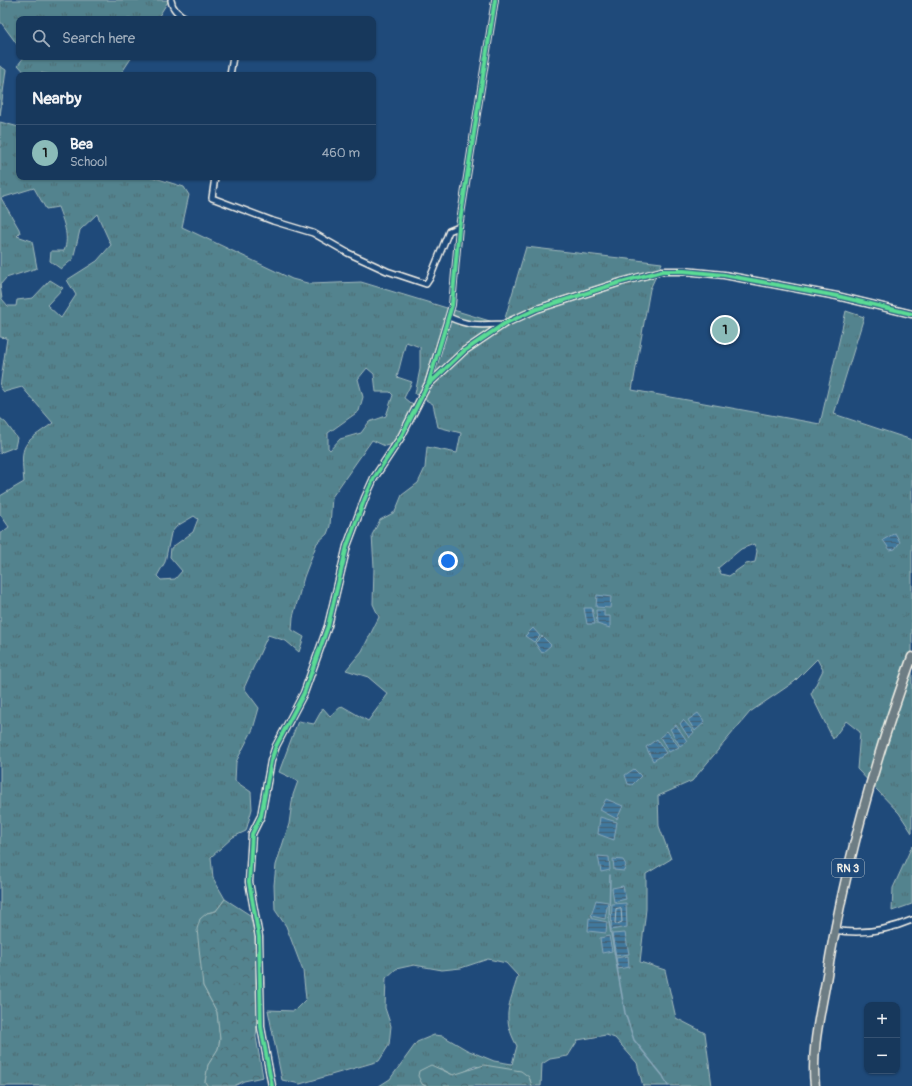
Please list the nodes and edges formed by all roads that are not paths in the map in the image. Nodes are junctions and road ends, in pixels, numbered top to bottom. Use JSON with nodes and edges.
{"nodes":[{"id":1,"x":171,"y":0,"type":"edge"},
{"id":2,"x":495,"y":0,"type":"edge"},
{"id":3,"x":182,"y":16,"type":"edge"},
{"id":4,"x":232,"y":60,"type":"edge"},
{"id":5,"x":230,"y":72,"type":"edge"},
{"id":6,"x":215,"y":180,"type":"edge"},
{"id":7,"x":459,"y":227,"type":"junction"},
{"id":8,"x":912,"y":314,"type":"edge"},
{"id":9,"x":449,"y":317,"type":"junction"},
{"id":10,"x":504,"y":324,"type":"junction"},
{"id":11,"x":427,"y":386,"type":"junction"},
{"id":12,"x":912,"y":657,"type":"edge"},
{"id":13,"x":912,"y":920,"type":"edge"},
{"id":14,"x":834,"y":930,"type":"junction"},
{"id":15,"x":272,"y":1086,"type":"edge"},
{"id":16,"x":815,"y":1086,"type":"edge"}],
"edges":[{"from":1,"to":3,"type":"street"},
{"from":2,"to":7,"type":"street"},
{"from":4,"to":5,"type":"street"},
{"from":6,"to":7,"type":"street"},
{"from":7,"to":9,"type":"street"},
{"from":8,"to":10,"type":"street"},
{"from":9,"to":10,"type":"street"},
{"from":9,"to":11,"type":"street"},
{"from":10,"to":11,"type":"street"},
{"from":11,"to":15,"type":"street"},
{"from":12,"to":14,"type":"main road","number":"RN 3"},
{"from":13,"to":14,"type":"street"},
{"from":14,"to":16,"type":"main road","number":"RN 3"}]}
